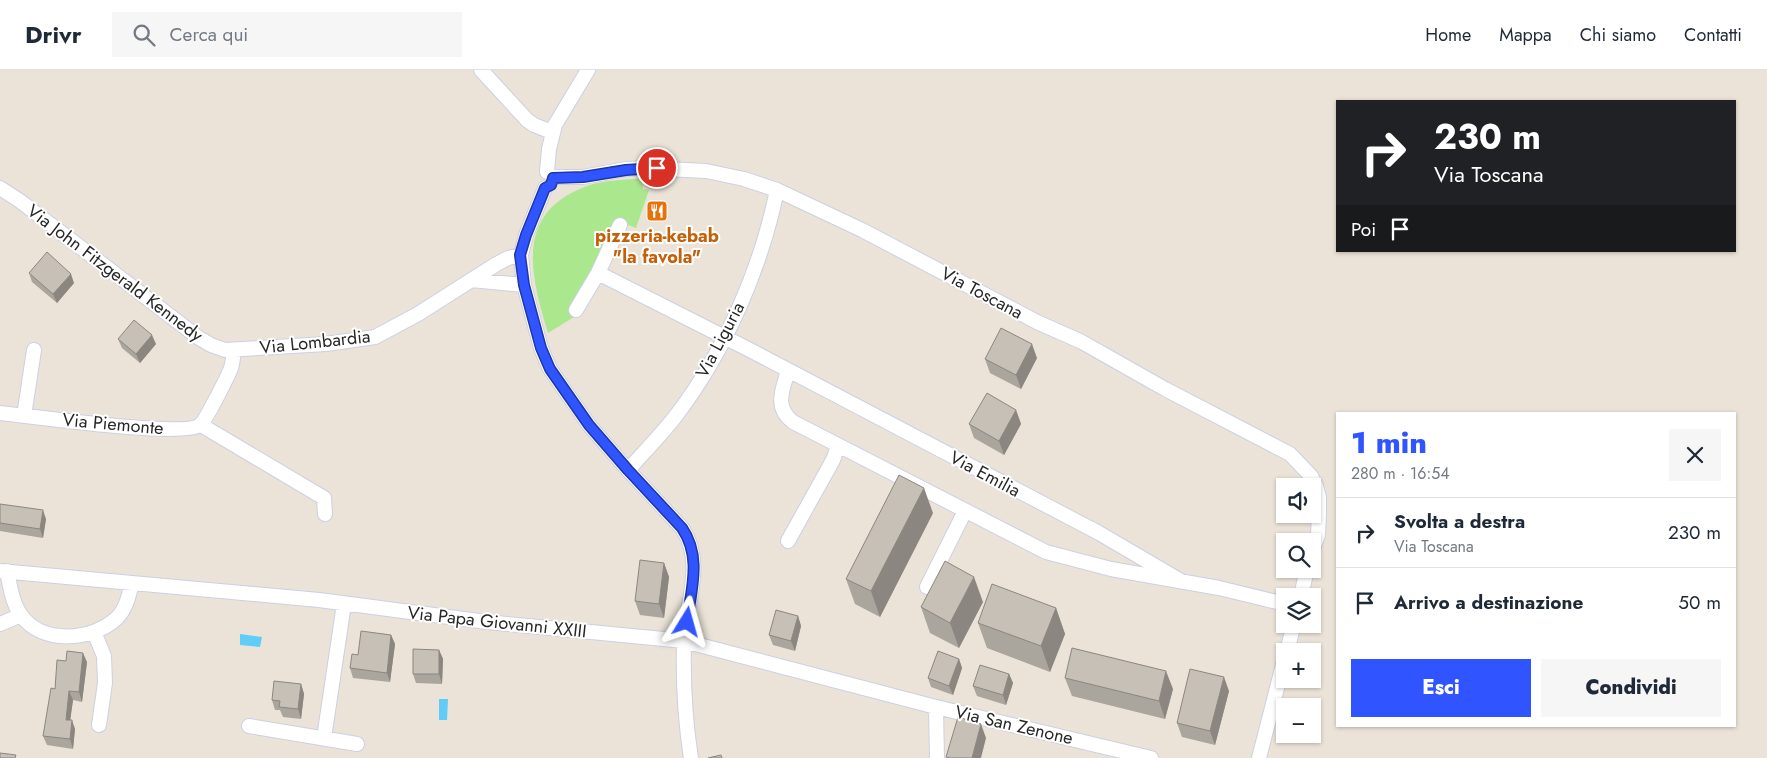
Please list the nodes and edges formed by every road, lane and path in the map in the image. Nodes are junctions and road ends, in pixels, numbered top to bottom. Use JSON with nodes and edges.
{"nodes":[{"id":1,"x":481,"y":70,"type":"edge"},
{"id":2,"x":588,"y":70,"type":"edge"},
{"id":3,"x":495,"y":75,"type":"edge"},
{"id":4,"x":552,"y":132,"type":"junction"},
{"id":5,"x":548,"y":179,"type":"junction"},
{"id":6,"x":0,"y":188,"type":"edge"},
{"id":7,"x":777,"y":190,"type":"junction"},
{"id":8,"x":620,"y":225,"type":"dead end"},
{"id":9,"x":520,"y":255,"type":"junction"},
{"id":10,"x":598,"y":273,"type":"junction"},
{"id":11,"x":470,"y":280,"type":"junction"},
{"id":12,"x":524,"y":285,"type":"junction"},
{"id":13,"x":576,"y":310,"type":"dead end"},
{"id":14,"x":726,"y":338,"type":"junction"},
{"id":15,"x":34,"y":350,"type":"dead end"},
{"id":16,"x":234,"y":350,"type":"junction"},
{"id":17,"x":788,"y":371,"type":"junction"},
{"id":18,"x":0,"y":413,"type":"edge"},
{"id":19,"x":24,"y":416,"type":"junction"},
{"id":20,"x":201,"y":425,"type":"junction"},
{"id":21,"x":838,"y":446,"type":"junction"},
{"id":22,"x":628,"y":470,"type":"junction"},
{"id":23,"x":965,"y":511,"type":"junction"},
{"id":24,"x":324,"y":514,"type":"dead end"},
{"id":25,"x":1318,"y":533,"type":"edge"},
{"id":26,"x":788,"y":541,"type":"dead end"},
{"id":27,"x":3,"y":571,"type":"edge"},
{"id":28,"x":1181,"y":581,"type":"junction"},
{"id":29,"x":132,"y":583,"type":"junction"},
{"id":30,"x":928,"y":587,"type":"dead end"},
{"id":31,"x":1276,"y":602,"type":"edge"},
{"id":32,"x":344,"y":604,"type":"junction"},
{"id":33,"x":21,"y":615,"type":"junction"},
{"id":34,"x":0,"y":624,"type":"edge"},
{"id":35,"x":94,"y":632,"type":"junction"},
{"id":36,"x":684,"y":641,"type":"junction"},
{"id":37,"x":1277,"y":688,"type":"edge"},
{"id":38,"x":936,"y":707,"type":"junction"},
{"id":39,"x":99,"y":725,"type":"dead end"},
{"id":40,"x":249,"y":726,"type":"dead end"},
{"id":41,"x":324,"y":738,"type":"junction"},
{"id":42,"x":357,"y":744,"type":"dead end"},
{"id":43,"x":691,"y":758,"type":"edge"},
{"id":44,"x":937,"y":758,"type":"edge"},
{"id":45,"x":1151,"y":758,"type":"edge"},
{"id":46,"x":1259,"y":758,"type":"edge"}],
"edges":[{"from":1,"to":3,"type":"street"},
{"from":2,"to":4,"type":"street"},
{"from":3,"to":4,"type":"street"},
{"from":4,"to":5,"type":"street"},
{"from":5,"to":7,"type":"street","name":"Via Toscana"},
{"from":5,"to":9,"type":"street"},
{"from":6,"to":16,"type":"street","name":"Via John Fitzgerald Kennedy"},
{"from":7,"to":14,"type":"street","name":"Via Liguria"},
{"from":7,"to":25,"type":"street","name":"Via Toscana"},
{"from":8,"to":10,"type":"street"},
{"from":9,"to":11,"type":"street","name":"Via Lombardia"},
{"from":9,"to":12,"type":"street"},
{"from":10,"to":13,"type":"street"},
{"from":10,"to":14,"type":"street","name":"Via Emilia"},
{"from":11,"to":12,"type":"street"},
{"from":11,"to":16,"type":"street","name":"Via Lombardia"},
{"from":12,"to":22,"type":"street"},
{"from":14,"to":17,"type":"street","name":"Via Emilia"},
{"from":14,"to":22,"type":"street","name":"Via Liguria"},
{"from":15,"to":19,"type":"street"},
{"from":16,"to":20,"type":"street"},
{"from":17,"to":21,"type":"street","name":"Via Emilia"},
{"from":17,"to":28,"type":"street","name":"Via Emilia"},
{"from":18,"to":19,"type":"street","name":"Via Piemonte"},
{"from":19,"to":20,"type":"street","name":"Via Piemonte"},
{"from":20,"to":24,"type":"street"},
{"from":21,"to":23,"type":"street","name":"Via Emilia"},
{"from":21,"to":26,"type":"street"},
{"from":22,"to":36,"type":"street"},
{"from":23,"to":28,"type":"street","name":"Via Emilia"},
{"from":23,"to":30,"type":"street"},
{"from":27,"to":29,"type":"street","name":"Via Papa Giovanni XXIII"},
{"from":27,"to":33,"type":"street"},
{"from":28,"to":31,"type":"street","name":"Via Emilia"},
{"from":29,"to":32,"type":"street","name":"Via Papa Giovanni XXIII"},
{"from":29,"to":35,"type":"street"},
{"from":32,"to":36,"type":"street","name":"Via Papa Giovanni XXIII"},
{"from":32,"to":41,"type":"street"},
{"from":33,"to":34,"type":"street"},
{"from":33,"to":35,"type":"street"},
{"from":35,"to":39,"type":"street"},
{"from":36,"to":38,"type":"street","name":"Via Papa Giovanni XXIII"},
{"from":36,"to":43,"type":"street"},
{"from":37,"to":46,"type":"street"},
{"from":38,"to":44,"type":"street"},
{"from":38,"to":45,"type":"street","name":"Via San Zenone"},
{"from":40,"to":41,"type":"street"},
{"from":41,"to":42,"type":"street"}]}
